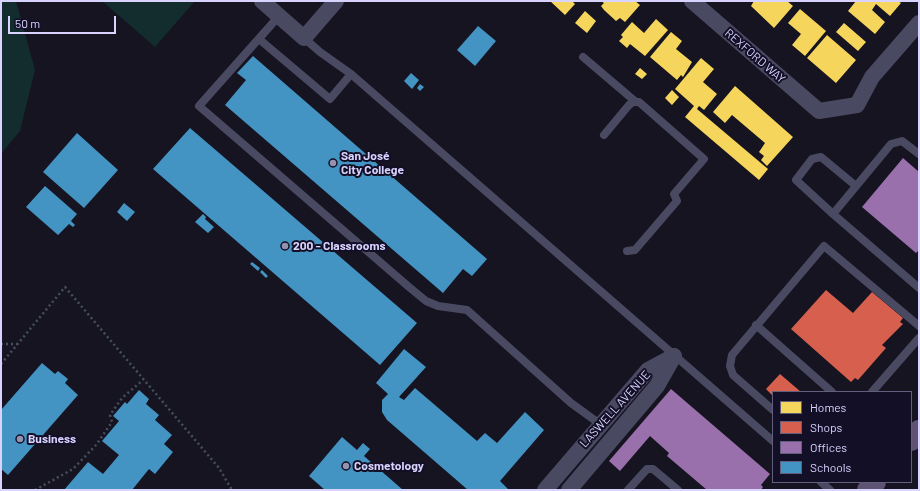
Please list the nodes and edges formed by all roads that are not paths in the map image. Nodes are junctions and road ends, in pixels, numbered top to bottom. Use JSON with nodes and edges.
{"nodes":[{"id":1,"x":262,"y":1,"type":"edge"},
{"id":2,"x":336,"y":1,"type":"edge"},
{"id":3,"x":692,"y":1,"type":"edge"},
{"id":4,"x":279,"y":16,"type":"junction"},
{"id":5,"x":919,"y":23,"type":"edge"},
{"id":6,"x":304,"y":38,"type":"junction"},
{"id":7,"x":259,"y":39,"type":"junction"},
{"id":8,"x":583,"y":57,"type":"dead end"},
{"id":9,"x":350,"y":74,"type":"junction"},
{"id":10,"x":636,"y":102,"type":"junction"},
{"id":11,"x":604,"y":135,"type":"dead end"},
{"id":12,"x":919,"y":154,"type":"edge"},
{"id":13,"x":856,"y":186,"type":"junction"},
{"id":14,"x":833,"y":214,"type":"junction"},
{"id":15,"x":627,"y":251,"type":"dead end"},
{"id":16,"x":919,"y":288,"type":"edge"},
{"id":17,"x":756,"y":325,"type":"junction"},
{"id":18,"x":919,"y":326,"type":"edge"},
{"id":19,"x":919,"y":338,"type":"edge"},
{"id":20,"x":674,"y":356,"type":"junction"},
{"id":21,"x":831,"y":391,"type":"edge"},
{"id":22,"x":875,"y":391,"type":"edge"},
{"id":23,"x":772,"y":409,"type":"edge"},
{"id":24,"x":600,"y":424,"type":"junction"},
{"id":25,"x":772,"y":440,"type":"edge"},
{"id":26,"x":822,"y":483,"type":"edge"},
{"id":27,"x":544,"y":490,"type":"edge"},
{"id":28,"x":569,"y":490,"type":"edge"},
{"id":29,"x":628,"y":490,"type":"edge"},
{"id":30,"x":678,"y":490,"type":"edge"},
{"id":31,"x":830,"y":490,"type":"edge"}],
"edges":[{"from":1,"to":4,"type":"street"},
{"from":2,"to":6,"type":"street"},
{"from":3,"to":5,"type":"street","name":"REXFORD WAY"},
{"from":4,"to":6,"type":"street"},
{"from":4,"to":7,"type":"lane"},
{"from":6,"to":9,"type":"lane"},
{"from":7,"to":9,"type":"lane"},
{"from":7,"to":24,"type":"lane"},
{"from":8,"to":10,"type":"lane"},
{"from":9,"to":20,"type":"lane"},
{"from":10,"to":11,"type":"lane"},
{"from":10,"to":15,"type":"lane"},
{"from":12,"to":13,"type":"lane"},
{"from":13,"to":14,"type":"lane"},
{"from":13,"to":14,"type":"lane"},
{"from":14,"to":16,"type":"lane"},
{"from":17,"to":18,"type":"lane"},
{"from":17,"to":21,"type":"lane"},
{"from":17,"to":23,"type":"lane"},
{"from":19,"to":22,"type":"lane"},
{"from":20,"to":24,"type":"street","name":"LASWELL AVENUE"},
{"from":20,"to":25,"type":"lane"},
{"from":20,"to":28,"type":"street","name":"LASWELL AVENUE"},
{"from":24,"to":27,"type":"street","name":"LASWELL AVENUE"},
{"from":26,"to":31,"type":"lane"},
{"from":29,"to":30,"type":"lane"}]}
